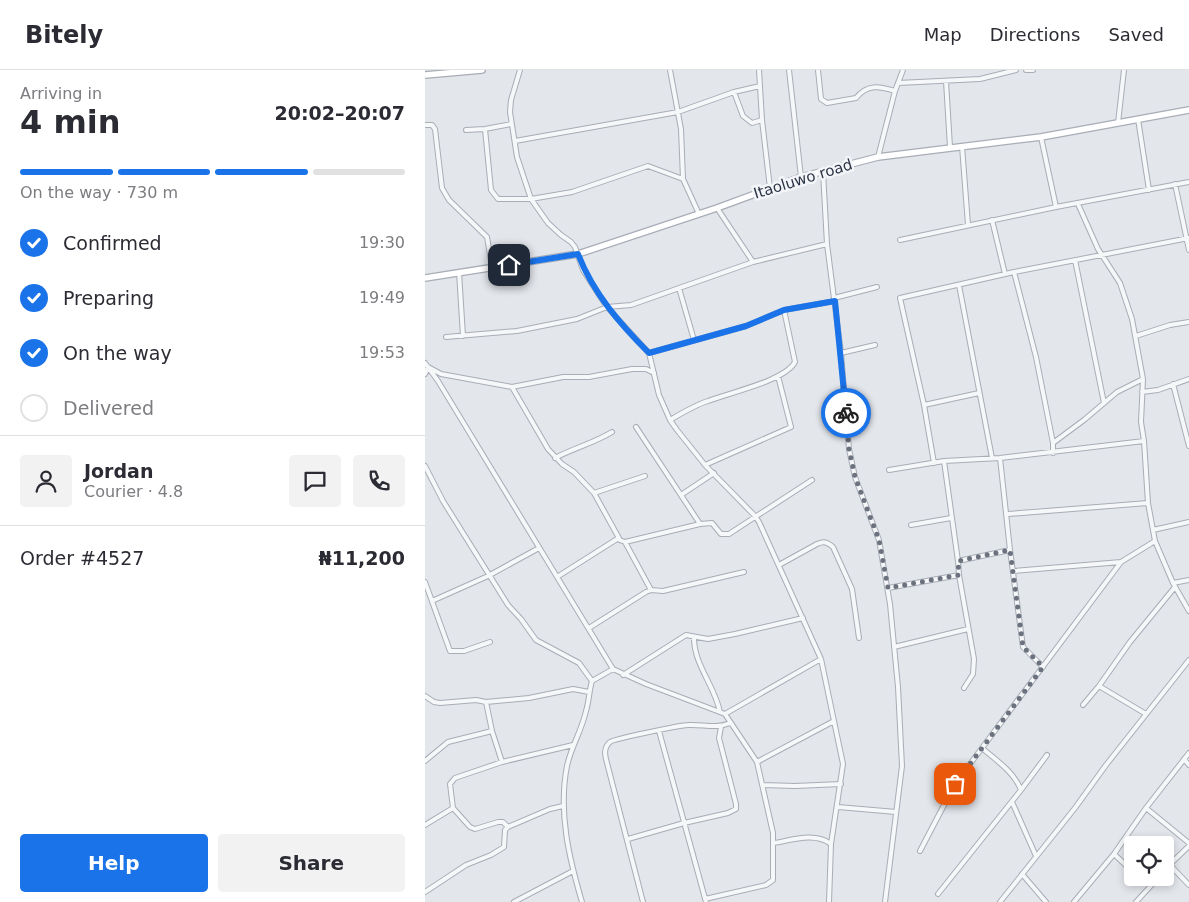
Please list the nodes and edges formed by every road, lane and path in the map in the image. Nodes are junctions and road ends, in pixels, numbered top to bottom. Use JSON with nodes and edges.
{"nodes":[{"id":1,"x":482,"y":70,"type":"edge"},
{"id":2,"x":521,"y":70,"type":"edge"},
{"id":3,"x":670,"y":70,"type":"edge"},
{"id":4,"x":759,"y":70,"type":"edge"},
{"id":5,"x":789,"y":70,"type":"edge"},
{"id":6,"x":818,"y":70,"type":"edge"},
{"id":7,"x":903,"y":70,"type":"edge"},
{"id":8,"x":1016,"y":70,"type":"edge"},
{"id":9,"x":1026,"y":70,"type":"edge"},
{"id":10,"x":1033,"y":70,"type":"edge"},
{"id":11,"x":1124,"y":70,"type":"edge"},
{"id":12,"x":468,"y":71,"type":"edge"},
{"id":13,"x":425,"y":75,"type":"edge"},
{"id":14,"x":945,"y":81,"type":"junction"},
{"id":15,"x":898,"y":84,"type":"junction"},
{"id":16,"x":760,"y":86,"type":"junction"},
{"id":17,"x":895,"y":91,"type":"junction"},
{"id":18,"x":734,"y":92,"type":"junction"},
{"id":19,"x":1189,"y":110,"type":"edge"},
{"id":20,"x":677,"y":112,"type":"junction"},
{"id":21,"x":1138,"y":119,"type":"junction"},
{"id":22,"x":762,"y":120,"type":"junction"},
{"id":23,"x":1117,"y":123,"type":"junction"},
{"id":24,"x":511,"y":124,"type":"junction"},
{"id":25,"x":425,"y":125,"type":"edge"},
{"id":26,"x":485,"y":129,"type":"junction"},
{"id":27,"x":466,"y":130,"type":"dead end"},
{"id":28,"x":1041,"y":136,"type":"junction"},
{"id":29,"x":515,"y":141,"type":"junction"},
{"id":30,"x":962,"y":146,"type":"junction"},
{"id":31,"x":950,"y":147,"type":"junction"},
{"id":32,"x":878,"y":157,"type":"junction"},
{"id":33,"x":823,"y":172,"type":"junction"},
{"id":34,"x":801,"y":177,"type":"junction"},
{"id":35,"x":683,"y":179,"type":"junction"},
{"id":36,"x":1189,"y":182,"type":"edge"},
{"id":37,"x":1175,"y":184,"type":"junction"},
{"id":38,"x":770,"y":188,"type":"junction"},
{"id":39,"x":1149,"y":190,"type":"junction"},
{"id":40,"x":531,"y":199,"type":"junction"},
{"id":41,"x":1078,"y":204,"type":"junction"},
{"id":42,"x":1057,"y":207,"type":"junction"},
{"id":43,"x":717,"y":208,"type":"junction"},
{"id":44,"x":699,"y":214,"type":"junction"},
{"id":45,"x":992,"y":220,"type":"junction"},
{"id":46,"x":968,"y":225,"type":"junction"},
{"id":47,"x":1188,"y":238,"type":"edge"},
{"id":48,"x":900,"y":240,"type":"dead end"},
{"id":49,"x":827,"y":244,"type":"junction"},
{"id":50,"x":1189,"y":250,"type":"edge"},
{"id":51,"x":578,"y":254,"type":"junction"},
{"id":52,"x":1101,"y":254,"type":"junction"},
{"id":53,"x":1075,"y":260,"type":"junction"},
{"id":54,"x":753,"y":262,"type":"junction"},
{"id":55,"x":492,"y":268,"type":"junction"},
{"id":56,"x":459,"y":272,"type":"junction"},
{"id":57,"x":1014,"y":272,"type":"junction"},
{"id":58,"x":1005,"y":274,"type":"junction"},
{"id":59,"x":425,"y":278,"type":"edge"},
{"id":60,"x":959,"y":285,"type":"junction"},
{"id":61,"x":877,"y":286,"type":"dead end"},
{"id":62,"x":679,"y":288,"type":"junction"},
{"id":63,"x":835,"y":299,"type":"junction"},
{"id":64,"x":607,"y":307,"type":"junction"},
{"id":65,"x":784,"y":310,"type":"junction"},
{"id":66,"x":1189,"y":322,"type":"edge"},
{"id":67,"x":463,"y":336,"type":"junction"},
{"id":68,"x":1136,"y":336,"type":"junction"},
{"id":69,"x":446,"y":337,"type":"dead end"},
{"id":70,"x":695,"y":340,"type":"junction"},
{"id":71,"x":875,"y":345,"type":"dead end"},
{"id":72,"x":649,"y":353,"type":"junction"},
{"id":73,"x":841,"y":353,"type":"junction"},
{"id":74,"x":426,"y":365,"type":"edge"},
{"id":75,"x":654,"y":373,"type":"junction"},
{"id":76,"x":425,"y":374,"type":"edge"},
{"id":77,"x":778,"y":376,"type":"junction"},
{"id":78,"x":1143,"y":379,"type":"junction"},
{"id":79,"x":1189,"y":379,"type":"edge"},
{"id":80,"x":1173,"y":384,"type":"junction"},
{"id":81,"x":512,"y":387,"type":"junction"},
{"id":82,"x":1142,"y":392,"type":"junction"},
{"id":83,"x":979,"y":393,"type":"junction"},
{"id":84,"x":1105,"y":403,"type":"junction"},
{"id":85,"x":924,"y":405,"type":"junction"},
{"id":86,"x":670,"y":420,"type":"junction"},
{"id":87,"x":636,"y":427,"type":"dead end"},
{"id":88,"x":612,"y":432,"type":"dead end"},
{"id":89,"x":1144,"y":441,"type":"junction"},
{"id":90,"x":1053,"y":443,"type":"junction"},
{"id":91,"x":1189,"y":446,"type":"edge"},
{"id":92,"x":1053,"y":453,"type":"junction"},
{"id":93,"x":555,"y":458,"type":"junction"},
{"id":94,"x":992,"y":458,"type":"junction"},
{"id":95,"x":1000,"y":458,"type":"junction"},
{"id":96,"x":944,"y":461,"type":"junction"},
{"id":97,"x":934,"y":463,"type":"junction"},
{"id":98,"x":705,"y":465,"type":"junction"},
{"id":99,"x":425,"y":466,"type":"edge"},
{"id":100,"x":889,"y":470,"type":"dead end"},
{"id":101,"x":714,"y":473,"type":"junction"},
{"id":102,"x":645,"y":476,"type":"dead end"},
{"id":103,"x":812,"y":480,"type":"dead end"},
{"id":104,"x":594,"y":493,"type":"junction"},
{"id":105,"x":681,"y":495,"type":"junction"},
{"id":106,"x":1148,"y":503,"type":"junction"},
{"id":107,"x":1008,"y":514,"type":"junction"},
{"id":108,"x":755,"y":516,"type":"junction"},
{"id":109,"x":951,"y":518,"type":"junction"},
{"id":110,"x":1189,"y":522,"type":"edge"},
{"id":111,"x":700,"y":524,"type":"junction"},
{"id":112,"x":911,"y":525,"type":"dead end"},
{"id":113,"x":1153,"y":530,"type":"junction"},
{"id":114,"x":620,"y":540,"type":"junction"},
{"id":115,"x":1155,"y":541,"type":"junction"},
{"id":116,"x":625,"y":542,"type":"junction"},
{"id":117,"x":539,"y":548,"type":"junction"},
{"id":118,"x":1010,"y":550,"type":"junction"},
{"id":119,"x":958,"y":561,"type":"junction"},
{"id":120,"x":1121,"y":562,"type":"junction"},
{"id":121,"x":779,"y":565,"type":"junction"},
{"id":122,"x":1014,"y":571,"type":"junction"},
{"id":123,"x":744,"y":572,"type":"dead end"},
{"id":124,"x":959,"y":575,"type":"junction"},
{"id":125,"x":488,"y":576,"type":"junction"},
{"id":126,"x":557,"y":577,"type":"junction"},
{"id":127,"x":1189,"y":580,"type":"edge"},
{"id":128,"x":425,"y":582,"type":"edge"},
{"id":129,"x":1174,"y":585,"type":"junction"},
{"id":130,"x":888,"y":588,"type":"junction"},
{"id":131,"x":651,"y":590,"type":"junction"},
{"id":132,"x":433,"y":601,"type":"junction"},
{"id":133,"x":1189,"y":611,"type":"edge"},
{"id":134,"x":803,"y":618,"type":"junction"},
{"id":135,"x":589,"y":628,"type":"junction"},
{"id":136,"x":968,"y":629,"type":"junction"},
{"id":137,"x":694,"y":638,"type":"junction"},
{"id":138,"x":859,"y":638,"type":"dead end"},
{"id":139,"x":490,"y":642,"type":"dead end"},
{"id":140,"x":894,"y":647,"type":"junction"},
{"id":141,"x":821,"y":659,"type":"junction"},
{"id":142,"x":1189,"y":660,"type":"edge"},
{"id":143,"x":1043,"y":667,"type":"junction"},
{"id":144,"x":613,"y":669,"type":"junction"},
{"id":145,"x":623,"y":675,"type":"junction"},
{"id":146,"x":591,"y":681,"type":"junction"},
{"id":147,"x":1099,"y":686,"type":"junction"},
{"id":148,"x":964,"y":688,"type":"dead end"},
{"id":149,"x":589,"y":692,"type":"junction"},
{"id":150,"x":425,"y":696,"type":"edge"},
{"id":151,"x":486,"y":702,"type":"junction"},
{"id":152,"x":1083,"y":706,"type":"dead end"},
{"id":153,"x":722,"y":713,"type":"junction"},
{"id":154,"x":1146,"y":714,"type":"junction"},
{"id":155,"x":833,"y":721,"type":"junction"},
{"id":156,"x":730,"y":723,"type":"junction"},
{"id":157,"x":721,"y":727,"type":"junction"},
{"id":158,"x":492,"y":731,"type":"junction"},
{"id":159,"x":659,"y":731,"type":"junction"},
{"id":160,"x":573,"y":745,"type":"junction"},
{"id":161,"x":982,"y":748,"type":"junction"},
{"id":162,"x":1189,"y":753,"type":"edge"},
{"id":163,"x":1047,"y":755,"type":"dead end"},
{"id":164,"x":1184,"y":759,"type":"junction"},
{"id":165,"x":425,"y":761,"type":"edge"},
{"id":166,"x":502,"y":762,"type":"junction"},
{"id":167,"x":757,"y":762,"type":"junction"},
{"id":168,"x":1189,"y":765,"type":"edge"},
{"id":169,"x":841,"y":784,"type":"junction"},
{"id":170,"x":763,"y":785,"type":"junction"},
{"id":171,"x":1021,"y":790,"type":"junction"},
{"id":172,"x":1012,"y":802,"type":"junction"},
{"id":173,"x":563,"y":806,"type":"junction"},
{"id":174,"x":838,"y":807,"type":"junction"},
{"id":175,"x":453,"y":808,"type":"junction"},
{"id":176,"x":1146,"y":808,"type":"junction"},
{"id":177,"x":896,"y":812,"type":"junction"},
{"id":178,"x":683,"y":823,"type":"junction"},
{"id":179,"x":425,"y":825,"type":"edge"},
{"id":180,"x":508,"y":827,"type":"junction"},
{"id":181,"x":628,"y":839,"type":"junction"},
{"id":182,"x":774,"y":843,"type":"junction"},
{"id":183,"x":831,"y":844,"type":"junction"},
{"id":184,"x":1189,"y":845,"type":"edge"},
{"id":185,"x":920,"y":851,"type":"dead end"},
{"id":186,"x":1114,"y":854,"type":"junction"},
{"id":187,"x":1036,"y":856,"type":"junction"},
{"id":188,"x":1174,"y":859,"type":"edge"},
{"id":189,"x":1124,"y":863,"type":"edge"},
{"id":190,"x":1174,"y":869,"type":"edge"},
{"id":191,"x":573,"y":871,"type":"junction"},
{"id":192,"x":1022,"y":874,"type":"junction"},
{"id":193,"x":1189,"y":885,"type":"edge"},
{"id":194,"x":1151,"y":886,"type":"edge"},
{"id":195,"x":425,"y":892,"type":"edge"},
{"id":196,"x":938,"y":894,"type":"dead end"},
{"id":197,"x":705,"y":900,"type":"edge"},
{"id":198,"x":516,"y":901,"type":"edge"},
{"id":199,"x":523,"y":902,"type":"edge"},
{"id":200,"x":581,"y":902,"type":"edge"},
{"id":201,"x":643,"y":902,"type":"edge"},
{"id":202,"x":829,"y":902,"type":"edge"},
{"id":203,"x":885,"y":902,"type":"edge"},
{"id":204,"x":1000,"y":902,"type":"edge"},
{"id":205,"x":1045,"y":902,"type":"edge"},
{"id":206,"x":1074,"y":902,"type":"edge"},
{"id":207,"x":1136,"y":902,"type":"edge"}],
"edges":[{"from":1,"to":12,"type":"street"},
{"from":2,"to":24,"type":"street"},
{"from":3,"to":20,"type":"street"},
{"from":4,"to":16,"type":"street"},
{"from":5,"to":34,"type":"street"},
{"from":6,"to":17,"type":"street"},
{"from":7,"to":15,"type":"street"},
{"from":8,"to":14,"type":"street"},
{"from":9,"to":10,"type":"street"},
{"from":11,"to":23,"type":"street"},
{"from":12,"to":13,"type":"street"},
{"from":14,"to":15,"type":"street"},
{"from":14,"to":31,"type":"street"},
{"from":15,"to":17,"type":"street"},
{"from":16,"to":18,"type":"street"},
{"from":16,"to":22,"type":"street"},
{"from":17,"to":32,"type":"street"},
{"from":18,"to":20,"type":"street"},
{"from":18,"to":22,"type":"street"},
{"from":19,"to":21,"type":"street","name":"Itaoluwo road"},
{"from":20,"to":29,"type":"street"},
{"from":20,"to":35,"type":"street"},
{"from":21,"to":23,"type":"street","name":"Itaoluwo road"},
{"from":21,"to":39,"type":"street"},
{"from":22,"to":38,"type":"street"},
{"from":23,"to":28,"type":"street","name":"Itaoluwo road"},
{"from":24,"to":26,"type":"street"},
{"from":24,"to":29,"type":"street"},
{"from":25,"to":55,"type":"street"},
{"from":26,"to":27,"type":"street"},
{"from":26,"to":40,"type":"street"},
{"from":28,"to":30,"type":"street","name":"Itaoluwo road"},
{"from":28,"to":42,"type":"street"},
{"from":29,"to":40,"type":"street"},
{"from":30,"to":31,"type":"street","name":"Itaoluwo road"},
{"from":30,"to":46,"type":"street"},
{"from":31,"to":32,"type":"street","name":"Itaoluwo road"},
{"from":32,"to":33,"type":"street","name":"Itaoluwo road"},
{"from":33,"to":34,"type":"street","name":"Itaoluwo road"},
{"from":33,"to":49,"type":"street"},
{"from":34,"to":38,"type":"street","name":"Itaoluwo road"},
{"from":35,"to":40,"type":"street"},
{"from":35,"to":44,"type":"street"},
{"from":36,"to":37,"type":"street"},
{"from":37,"to":39,"type":"street"},
{"from":37,"to":47,"type":"street"},
{"from":38,"to":43,"type":"street","name":"Itaoluwo road"},
{"from":39,"to":41,"type":"street"},
{"from":40,"to":51,"type":"street"},
{"from":41,"to":42,"type":"street"},
{"from":41,"to":52,"type":"street"},
{"from":42,"to":45,"type":"street"},
{"from":43,"to":44,"type":"street","name":"Itaoluwo road"},
{"from":43,"to":54,"type":"street"},
{"from":44,"to":51,"type":"street","name":"Itaoluwo road"},
{"from":45,"to":46,"type":"street"},
{"from":45,"to":58,"type":"street"},
{"from":46,"to":48,"type":"street"},
{"from":47,"to":50,"type":"street"},
{"from":47,"to":52,"type":"street"},
{"from":49,"to":54,"type":"street"},
{"from":49,"to":63,"type":"street"},
{"from":51,"to":55,"type":"street","name":"Itaoluwo road"},
{"from":51,"to":64,"type":"street"},
{"from":52,"to":53,"type":"street"},
{"from":52,"to":68,"type":"street"},
{"from":53,"to":57,"type":"street"},
{"from":53,"to":84,"type":"street"},
{"from":54,"to":62,"type":"street"},
{"from":55,"to":56,"type":"street","name":"Itaoluwo road"},
{"from":56,"to":59,"type":"street","name":"Itaoluwo road"},
{"from":56,"to":67,"type":"street"},
{"from":57,"to":58,"type":"street"},
{"from":57,"to":90,"type":"street"},
{"from":58,"to":60,"type":"street"},
{"from":60,"to":83,"type":"street"},
{"from":60,"to":85,"type":"street"},
{"from":61,"to":63,"type":"street"},
{"from":62,"to":64,"type":"street"},
{"from":62,"to":70,"type":"street"},
{"from":63,"to":65,"type":"street"},
{"from":63,"to":73,"type":"street"},
{"from":64,"to":67,"type":"street"},
{"from":64,"to":72,"type":"street"},
{"from":65,"to":70,"type":"street"},
{"from":65,"to":77,"type":"street"},
{"from":66,"to":68,"type":"street"},
{"from":67,"to":69,"type":"street"},
{"from":68,"to":78,"type":"street"},
{"from":70,"to":72,"type":"street"},
{"from":71,"to":73,"type":"street"},
{"from":72,"to":75,"type":"street"},
{"from":73,"to":130,"type":"street"},
{"from":74,"to":76,"type":"street"},
{"from":74,"to":81,"type":"street"},
{"from":74,"to":117,"type":"street"},
{"from":75,"to":81,"type":"street"},
{"from":75,"to":86,"type":"street"},
{"from":77,"to":86,"type":"street"},
{"from":77,"to":98,"type":"street"},
{"from":78,"to":82,"type":"street"},
{"from":78,"to":84,"type":"street"},
{"from":79,"to":80,"type":"street"},
{"from":80,"to":82,"type":"street"},
{"from":80,"to":91,"type":"street"},
{"from":81,"to":93,"type":"street"},
{"from":82,"to":89,"type":"street"},
{"from":83,"to":85,"type":"street"},
{"from":83,"to":94,"type":"street"},
{"from":84,"to":90,"type":"street"},
{"from":85,"to":97,"type":"street"},
{"from":86,"to":98,"type":"street"},
{"from":87,"to":105,"type":"street"},
{"from":88,"to":93,"type":"street"},
{"from":89,"to":92,"type":"street"},
{"from":89,"to":106,"type":"street"},
{"from":90,"to":92,"type":"street"},
{"from":92,"to":95,"type":"street"},
{"from":93,"to":104,"type":"street"},
{"from":94,"to":95,"type":"street"},
{"from":94,"to":96,"type":"street"},
{"from":95,"to":107,"type":"street"},
{"from":96,"to":97,"type":"street"},
{"from":96,"to":109,"type":"street"},
{"from":97,"to":100,"type":"street"},
{"from":98,"to":101,"type":"street"},
{"from":99,"to":125,"type":"street"},
{"from":101,"to":105,"type":"street"},
{"from":101,"to":108,"type":"street"},
{"from":102,"to":104,"type":"street"},
{"from":103,"to":108,"type":"street"},
{"from":104,"to":114,"type":"street"},
{"from":105,"to":111,"type":"street"},
{"from":106,"to":107,"type":"street"},
{"from":106,"to":113,"type":"street"},
{"from":107,"to":118,"type":"street"},
{"from":108,"to":111,"type":"street"},
{"from":108,"to":121,"type":"street"},
{"from":109,"to":112,"type":"street"},
{"from":109,"to":119,"type":"street"},
{"from":110,"to":113,"type":"street"},
{"from":111,"to":116,"type":"street"},
{"from":113,"to":115,"type":"street"},
{"from":114,"to":116,"type":"street"},
{"from":114,"to":126,"type":"street"},
{"from":115,"to":120,"type":"street"},
{"from":115,"to":129,"type":"street"},
{"from":116,"to":131,"type":"street"},
{"from":117,"to":125,"type":"street"},
{"from":117,"to":126,"type":"street"},
{"from":118,"to":119,"type":"street"},
{"from":118,"to":122,"type":"street"},
{"from":119,"to":124,"type":"street"},
{"from":120,"to":122,"type":"street"},
{"from":120,"to":143,"type":"street"},
{"from":121,"to":134,"type":"street"},
{"from":121,"to":138,"type":"street"},
{"from":122,"to":143,"type":"street"},
{"from":123,"to":131,"type":"street"},
{"from":124,"to":130,"type":"street"},
{"from":124,"to":136,"type":"street"},
{"from":125,"to":132,"type":"street"},
{"from":125,"to":146,"type":"street"},
{"from":126,"to":135,"type":"street"},
{"from":127,"to":129,"type":"street"},
{"from":128,"to":132,"type":"street"},
{"from":129,"to":133,"type":"street"},
{"from":129,"to":147,"type":"street"},
{"from":130,"to":140,"type":"street"},
{"from":131,"to":135,"type":"street"},
{"from":132,"to":139,"type":"street"},
{"from":134,"to":137,"type":"street"},
{"from":134,"to":141,"type":"street"},
{"from":135,"to":144,"type":"street"},
{"from":136,"to":140,"type":"street"},
{"from":136,"to":148,"type":"street"},
{"from":137,"to":145,"type":"street"},
{"from":137,"to":153,"type":"street"},
{"from":140,"to":177,"type":"street"},
{"from":141,"to":153,"type":"street"},
{"from":141,"to":155,"type":"street"},
{"from":142,"to":154,"type":"street"},
{"from":143,"to":161,"type":"street"},
{"from":144,"to":145,"type":"street"},
{"from":144,"to":146,"type":"street"},
{"from":145,"to":153,"type":"street"},
{"from":146,"to":149,"type":"street"},
{"from":147,"to":152,"type":"street"},
{"from":147,"to":154,"type":"street"},
{"from":149,"to":151,"type":"street"},
{"from":149,"to":160,"type":"street"},
{"from":150,"to":151,"type":"street"},
{"from":151,"to":158,"type":"street"},
{"from":153,"to":156,"type":"street"},
{"from":154,"to":187,"type":"street"},
{"from":155,"to":167,"type":"street"},
{"from":155,"to":169,"type":"street"},
{"from":156,"to":157,"type":"street"},
{"from":156,"to":167,"type":"street"},
{"from":157,"to":159,"type":"street"},
{"from":157,"to":178,"type":"street"},
{"from":158,"to":165,"type":"street"},
{"from":158,"to":166,"type":"street"},
{"from":159,"to":178,"type":"street"},
{"from":159,"to":181,"type":"street"},
{"from":160,"to":166,"type":"street"},
{"from":160,"to":173,"type":"street"},
{"from":161,"to":171,"type":"street"},
{"from":161,"to":185,"type":"street"},
{"from":162,"to":164,"type":"street"},
{"from":163,"to":171,"type":"street"},
{"from":164,"to":168,"type":"street"},
{"from":164,"to":176,"type":"street"},
{"from":166,"to":175,"type":"street"},
{"from":167,"to":170,"type":"street"},
{"from":169,"to":170,"type":"street"},
{"from":169,"to":174,"type":"street"},
{"from":170,"to":182,"type":"street"},
{"from":171,"to":172,"type":"street"},
{"from":172,"to":187,"type":"street"},
{"from":172,"to":196,"type":"street"},
{"from":173,"to":180,"type":"street"},
{"from":173,"to":191,"type":"street"},
{"from":174,"to":177,"type":"street"},
{"from":174,"to":183,"type":"street"},
{"from":175,"to":179,"type":"street"},
{"from":175,"to":180,"type":"street"},
{"from":176,"to":184,"type":"street"},
{"from":176,"to":186,"type":"street"},
{"from":177,"to":203,"type":"street"},
{"from":178,"to":181,"type":"street"},
{"from":178,"to":197,"type":"street"},
{"from":180,"to":195,"type":"street"},
{"from":181,"to":201,"type":"street"},
{"from":182,"to":183,"type":"street"},
{"from":182,"to":197,"type":"street"},
{"from":183,"to":202,"type":"street"},
{"from":184,"to":188,"type":"street"},
{"from":186,"to":189,"type":"street"},
{"from":186,"to":206,"type":"street"},
{"from":187,"to":192,"type":"street"},
{"from":190,"to":193,"type":"street"},
{"from":191,"to":198,"type":"street"},
{"from":191,"to":200,"type":"street"},
{"from":192,"to":204,"type":"street"},
{"from":192,"to":205,"type":"street"},
{"from":194,"to":207,"type":"street"},
{"from":198,"to":199,"type":"street"}]}
